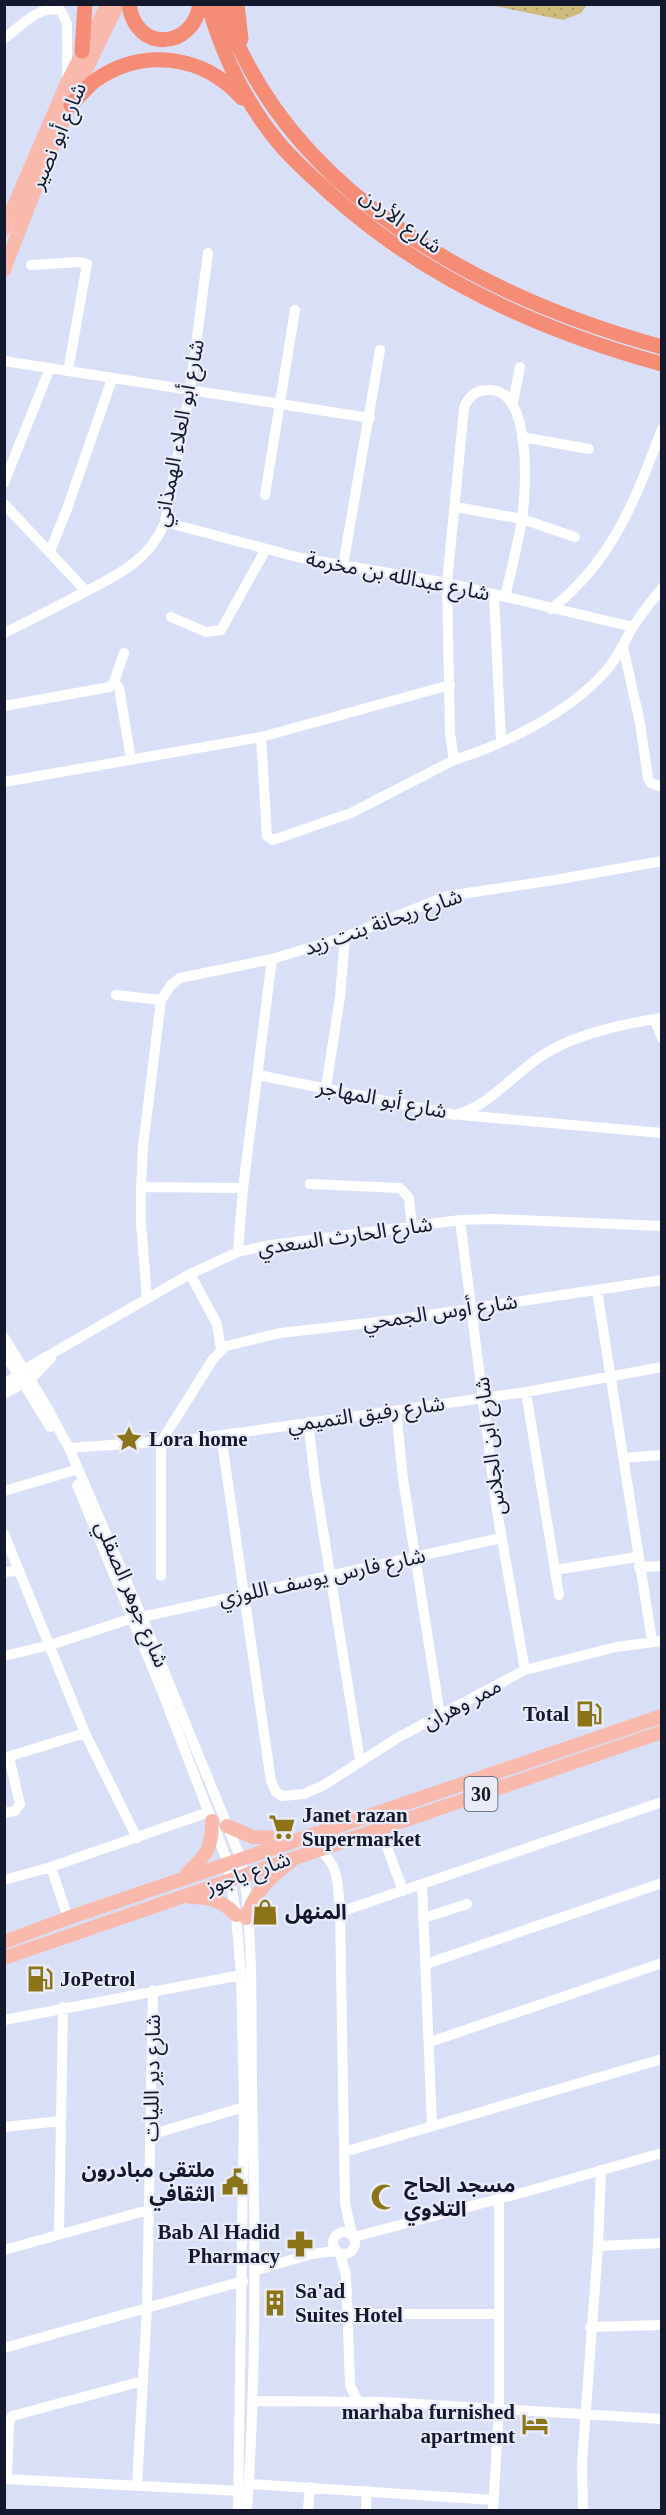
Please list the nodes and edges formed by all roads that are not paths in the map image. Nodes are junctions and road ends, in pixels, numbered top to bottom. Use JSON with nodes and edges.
{"nodes":[{"id":1,"x":85,"y":4,"type":"edge"},
{"id":2,"x":108,"y":4,"type":"edge"},
{"id":3,"x":118,"y":4,"type":"edge"},
{"id":4,"x":129,"y":4,"type":"edge"},
{"id":5,"x":200,"y":4,"type":"edge"},
{"id":6,"x":208,"y":4,"type":"edge"},
{"id":7,"x":222,"y":4,"type":"edge"},
{"id":8,"x":237,"y":4,"type":"edge"},
{"id":9,"x":48,"y":7,"type":"edge"},
{"id":10,"x":4,"y":39,"type":"edge"},
{"id":11,"x":82,"y":51,"type":"junction"},
{"id":12,"x":242,"y":57,"type":"junction"},
{"id":13,"x":67,"y":83,"type":"junction"},
{"id":14,"x":71,"y":105,"type":"junction"},
{"id":15,"x":256,"y":111,"type":"junction"},
{"id":16,"x":4,"y":229,"type":"edge"},
{"id":17,"x":208,"y":253,"type":"dead end"},
{"id":18,"x":31,"y":265,"type":"dead end"},
{"id":19,"x":4,"y":270,"type":"edge"},
{"id":20,"x":295,"y":310,"type":"dead end"},
{"id":21,"x":662,"y":347,"type":"edge"},
{"id":22,"x":380,"y":350,"type":"dead end"},
{"id":23,"x":4,"y":361,"type":"edge"},
{"id":24,"x":662,"y":364,"type":"edge"},
{"id":25,"x":520,"y":367,"type":"dead end"},
{"id":26,"x":50,"y":368,"type":"junction"},
{"id":27,"x":68,"y":371,"type":"junction"},
{"id":28,"x":112,"y":379,"type":"junction"},
{"id":29,"x":190,"y":391,"type":"junction"},
{"id":30,"x":513,"y":402,"type":"junction"},
{"id":31,"x":278,"y":405,"type":"junction"},
{"id":32,"x":370,"y":418,"type":"junction"},
{"id":33,"x":662,"y":429,"type":"edge"},
{"id":34,"x":522,"y":437,"type":"junction"},
{"id":35,"x":590,"y":449,"type":"dead end"},
{"id":36,"x":4,"y":483,"type":"edge"},
{"id":37,"x":265,"y":495,"type":"dead end"},
{"id":38,"x":4,"y":504,"type":"edge"},
{"id":39,"x":456,"y":507,"type":"junction"},
{"id":40,"x":522,"y":519,"type":"junction"},
{"id":41,"x":165,"y":522,"type":"junction"},
{"id":42,"x":575,"y":537,"type":"dead end"},
{"id":43,"x":266,"y":549,"type":"junction"},
{"id":44,"x":50,"y":551,"type":"junction"},
{"id":45,"x":343,"y":566,"type":"junction"},
{"id":46,"x":447,"y":583,"type":"junction"},
{"id":47,"x":662,"y":588,"type":"edge"},
{"id":48,"x":86,"y":591,"type":"junction"},
{"id":49,"x":500,"y":596,"type":"junction"},
{"id":50,"x":551,"y":609,"type":"junction"},
{"id":51,"x":171,"y":617,"type":"dead end"},
{"id":52,"x":633,"y":627,"type":"junction"},
{"id":53,"x":4,"y":633,"type":"edge"},
{"id":54,"x":623,"y":647,"type":"junction"},
{"id":55,"x":124,"y":653,"type":"dead end"},
{"id":56,"x":114,"y":682,"type":"junction"},
{"id":57,"x":450,"y":685,"type":"junction"},
{"id":58,"x":4,"y":706,"type":"edge"},
{"id":59,"x":261,"y":737,"type":"junction"},
{"id":60,"x":501,"y":741,"type":"junction"},
{"id":61,"x":131,"y":759,"type":"junction"},
{"id":62,"x":454,"y":760,"type":"junction"},
{"id":63,"x":4,"y":782,"type":"edge"},
{"id":64,"x":662,"y":787,"type":"edge"},
{"id":65,"x":662,"y":861,"type":"edge"},
{"id":66,"x":345,"y":937,"type":"junction"},
{"id":67,"x":272,"y":959,"type":"junction"},
{"id":68,"x":116,"y":995,"type":"dead end"},
{"id":69,"x":161,"y":1000,"type":"junction"},
{"id":70,"x":658,"y":1019,"type":"edge"},
{"id":71,"x":662,"y":1038,"type":"edge"},
{"id":72,"x":258,"y":1075,"type":"junction"},
{"id":73,"x":326,"y":1087,"type":"junction"},
{"id":74,"x":455,"y":1115,"type":"junction"},
{"id":75,"x":662,"y":1133,"type":"edge"},
{"id":76,"x":310,"y":1184,"type":"dead end"},
{"id":77,"x":141,"y":1187,"type":"junction"},
{"id":78,"x":243,"y":1188,"type":"junction"},
{"id":79,"x":460,"y":1220,"type":"junction"},
{"id":80,"x":412,"y":1226,"type":"junction"},
{"id":81,"x":662,"y":1226,"type":"edge"},
{"id":82,"x":238,"y":1252,"type":"junction"},
{"id":83,"x":190,"y":1274,"type":"junction"},
{"id":84,"x":662,"y":1280,"type":"edge"},
{"id":85,"x":597,"y":1290,"type":"junction"},
{"id":86,"x":147,"y":1298,"type":"junction"},
{"id":87,"x":472,"y":1308,"type":"junction"},
{"id":88,"x":4,"y":1338,"type":"edge"},
{"id":89,"x":221,"y":1350,"type":"junction"},
{"id":90,"x":4,"y":1352,"type":"edge"},
{"id":91,"x":662,"y":1367,"type":"edge"},
{"id":92,"x":24,"y":1376,"type":"junction"},
{"id":93,"x":611,"y":1377,"type":"junction"},
{"id":94,"x":4,"y":1385,"type":"edge"},
{"id":95,"x":526,"y":1392,"type":"junction"},
{"id":96,"x":4,"y":1394,"type":"edge"},
{"id":97,"x":484,"y":1397,"type":"junction"},
{"id":98,"x":396,"y":1410,"type":"junction"},
{"id":99,"x":309,"y":1422,"type":"junction"},
{"id":100,"x":221,"y":1435,"type":"junction"},
{"id":101,"x":161,"y":1442,"type":"junction"},
{"id":102,"x":69,"y":1448,"type":"junction"},
{"id":103,"x":662,"y":1455,"type":"edge"},
{"id":104,"x":624,"y":1458,"type":"junction"},
{"id":105,"x":72,"y":1471,"type":"junction"},
{"id":106,"x":4,"y":1491,"type":"edge"},
{"id":107,"x":4,"y":1534,"type":"edge"},
{"id":108,"x":501,"y":1538,"type":"junction"},
{"id":109,"x":415,"y":1558,"type":"junction"},
{"id":110,"x":638,"y":1562,"type":"junction"},
{"id":111,"x":662,"y":1566,"type":"edge"},
{"id":112,"x":555,"y":1570,"type":"junction"},
{"id":113,"x":18,"y":1571,"type":"junction"},
{"id":114,"x":4,"y":1572,"type":"edge"},
{"id":115,"x":161,"y":1576,"type":"dead end"},
{"id":116,"x":331,"y":1577,"type":"junction"},
{"id":117,"x":244,"y":1594,"type":"junction"},
{"id":118,"x":559,"y":1595,"type":"dead end"},
{"id":119,"x":137,"y":1618,"type":"junction"},
{"id":120,"x":657,"y":1641,"type":"edge"},
{"id":121,"x":50,"y":1645,"type":"junction"},
{"id":122,"x":4,"y":1656,"type":"edge"},
{"id":123,"x":525,"y":1670,"type":"junction"},
{"id":124,"x":440,"y":1715,"type":"junction"},
{"id":125,"x":662,"y":1716,"type":"edge"},
{"id":126,"x":662,"y":1732,"type":"edge"},
{"id":127,"x":85,"y":1733,"type":"junction"},
{"id":128,"x":7,"y":1757,"type":"edge"},
{"id":129,"x":360,"y":1761,"type":"junction"},
{"id":130,"x":662,"y":1802,"type":"edge"},
{"id":131,"x":4,"y":1814,"type":"edge"},
{"id":132,"x":211,"y":1816,"type":"junction"},
{"id":133,"x":227,"y":1826,"type":"junction"},
{"id":134,"x":380,"y":1828,"type":"junction"},
{"id":135,"x":315,"y":1834,"type":"junction"},
{"id":136,"x":136,"y":1838,"type":"junction"},
{"id":137,"x":317,"y":1849,"type":"junction"},
{"id":138,"x":301,"y":1854,"type":"junction"},
{"id":139,"x":234,"y":1861,"type":"junction"},
{"id":140,"x":51,"y":1867,"type":"junction"},
{"id":141,"x":237,"y":1877,"type":"junction"},
{"id":142,"x":183,"y":1879,"type":"junction"},
{"id":143,"x":4,"y":1880,"type":"edge"},
{"id":144,"x":662,"y":1883,"type":"edge"},
{"id":145,"x":422,"y":1884,"type":"junction"},
{"id":146,"x":403,"y":1891,"type":"junction"},
{"id":147,"x":177,"y":1898,"type":"junction"},
{"id":148,"x":467,"y":1904,"type":"dead end"},
{"id":149,"x":340,"y":1912,"type":"junction"},
{"id":150,"x":241,"y":1917,"type":"junction"},
{"id":151,"x":69,"y":1918,"type":"junction"},
{"id":152,"x":424,"y":1918,"type":"junction"},
{"id":153,"x":4,"y":1942,"type":"edge"},
{"id":154,"x":4,"y":1958,"type":"edge"},
{"id":155,"x":662,"y":1963,"type":"edge"},
{"id":156,"x":426,"y":1964,"type":"junction"},
{"id":157,"x":241,"y":1975,"type":"junction"},
{"id":158,"x":153,"y":1990,"type":"junction"},
{"id":159,"x":63,"y":2007,"type":"junction"},
{"id":160,"x":4,"y":2020,"type":"edge"},
{"id":161,"x":430,"y":2042,"type":"junction"},
{"id":162,"x":662,"y":2059,"type":"edge"},
{"id":163,"x":244,"y":2107,"type":"junction"},
{"id":164,"x":61,"y":2121,"type":"junction"},
{"id":165,"x":432,"y":2126,"type":"junction"},
{"id":166,"x":4,"y":2127,"type":"edge"},
{"id":167,"x":150,"y":2135,"type":"junction"},
{"id":168,"x":344,"y":2152,"type":"junction"},
{"id":169,"x":662,"y":2153,"type":"edge"},
{"id":170,"x":601,"y":2170,"type":"junction"},
{"id":171,"x":499,"y":2199,"type":"junction"},
{"id":172,"x":345,"y":2203,"type":"junction"},
{"id":173,"x":148,"y":2210,"type":"junction"},
{"id":174,"x":59,"y":2234,"type":"junction"},
{"id":175,"x":353,"y":2242,"type":"junction"},
{"id":176,"x":662,"y":2243,"type":"edge"},
{"id":177,"x":336,"y":2246,"type":"junction"},
{"id":178,"x":598,"y":2246,"type":"junction"},
{"id":179,"x":4,"y":2250,"type":"edge"},
{"id":180,"x":254,"y":2271,"type":"junction"},
{"id":181,"x":346,"y":2275,"type":"junction"},
{"id":182,"x":243,"y":2281,"type":"junction"},
{"id":183,"x":147,"y":2308,"type":"junction"},
{"id":184,"x":348,"y":2314,"type":"junction"},
{"id":185,"x":497,"y":2314,"type":"junction"},
{"id":186,"x":662,"y":2325,"type":"edge"},
{"id":187,"x":590,"y":2327,"type":"junction"},
{"id":188,"x":4,"y":2348,"type":"edge"},
{"id":189,"x":143,"y":2381,"type":"junction"},
{"id":190,"x":252,"y":2401,"type":"junction"},
{"id":191,"x":358,"y":2402,"type":"junction"},
{"id":192,"x":499,"y":2409,"type":"junction"},
{"id":193,"x":586,"y":2414,"type":"junction"},
{"id":194,"x":662,"y":2419,"type":"edge"},
{"id":195,"x":6,"y":2479,"type":"edge"},
{"id":196,"x":249,"y":2484,"type":"junction"},
{"id":197,"x":137,"y":2486,"type":"junction"},
{"id":198,"x":310,"y":2487,"type":"junction"},
{"id":199,"x":367,"y":2491,"type":"junction"},
{"id":200,"x":240,"y":2492,"type":"junction"},
{"id":201,"x":494,"y":2506,"type":"edge"},
{"id":202,"x":238,"y":2511,"type":"edge"},
{"id":203,"x":247,"y":2511,"type":"edge"},
{"id":204,"x":308,"y":2511,"type":"edge"},
{"id":205,"x":366,"y":2511,"type":"edge"},
{"id":206,"x":583,"y":2511,"type":"edge"}],
"edges":[{"from":1,"to":11,"type":"highway"},
{"from":2,"to":11,"type":"main road","name":"شارع أبو نصير"},
{"from":3,"to":14,"type":"main road","name":"شارع أبو نصير"},
{"from":4,"to":5,"type":"highway"},
{"from":6,"to":15,"type":"highway","name":"شارع الأردن"},
{"from":7,"to":12,"type":"highway","name":"شارع الأردن"},
{"from":8,"to":12,"type":"highway"},
{"from":9,"to":10,"type":"street"},
{"from":9,"to":13,"type":"street"},
{"from":11,"to":13,"type":"main road","name":"شارع أبو نصير"},
{"from":12,"to":21,"type":"highway","name":"شارع الأردن"},
{"from":13,"to":16,"type":"main road","name":"شارع أبو نصير"},
{"from":14,"to":15,"type":"highway"},
{"from":14,"to":19,"type":"main road","name":"شارع أبو نصير"},
{"from":15,"to":24,"type":"highway","name":"شارع الأردن"},
{"from":17,"to":29,"type":"street","name":"شارع أبو العلاء الهمذاني"},
{"from":18,"to":27,"type":"street"},
{"from":20,"to":31,"type":"street"},
{"from":22,"to":32,"type":"street"},
{"from":23,"to":26,"type":"street"},
{"from":25,"to":30,"type":"street"},
{"from":26,"to":27,"type":"street"},
{"from":26,"to":36,"type":"street"},
{"from":27,"to":28,"type":"street"},
{"from":28,"to":29,"type":"street"},
{"from":28,"to":44,"type":"street"},
{"from":29,"to":31,"type":"street"},
{"from":29,"to":41,"type":"street","name":"شارع أبو العلاء الهمذاني"},
{"from":30,"to":34,"type":"street"},
{"from":30,"to":39,"type":"street"},
{"from":31,"to":32,"type":"street"},
{"from":31,"to":37,"type":"street"},
{"from":32,"to":45,"type":"street"},
{"from":33,"to":50,"type":"street"},
{"from":34,"to":35,"type":"street"},
{"from":34,"to":40,"type":"street"},
{"from":38,"to":44,"type":"street"},
{"from":39,"to":40,"type":"street"},
{"from":39,"to":46,"type":"street"},
{"from":40,"to":42,"type":"street"},
{"from":40,"to":49,"type":"street"},
{"from":41,"to":43,"type":"street","name":"شارع عبدالله بن مخرمة"},
{"from":41,"to":48,"type":"street","name":"شارع أبو العلاء الهمذاني"},
{"from":43,"to":45,"type":"street","name":"شارع عبدالله بن مخرمة"},
{"from":43,"to":51,"type":"street"},
{"from":44,"to":48,"type":"street"},
{"from":45,"to":46,"type":"street","name":"شارع عبدالله بن مخرمة"},
{"from":46,"to":49,"type":"street","name":"شارع عبدالله بن مخرمة"},
{"from":46,"to":57,"type":"street"},
{"from":47,"to":52,"type":"street"},
{"from":48,"to":53,"type":"street","name":"شارع أبو العلاء الهمذاني"},
{"from":49,"to":50,"type":"street","name":"شارع عبدالله بن مخرمة"},
{"from":49,"to":60,"type":"street"},
{"from":50,"to":52,"type":"street","name":"شارع عبدالله بن مخرمة"},
{"from":52,"to":54,"type":"street"},
{"from":54,"to":60,"type":"street"},
{"from":54,"to":64,"type":"street"},
{"from":55,"to":56,"type":"street"},
{"from":56,"to":58,"type":"street"},
{"from":56,"to":61,"type":"street"},
{"from":57,"to":59,"type":"street"},
{"from":57,"to":62,"type":"street"},
{"from":59,"to":61,"type":"street"},
{"from":59,"to":62,"type":"street"},
{"from":60,"to":62,"type":"street"},
{"from":61,"to":63,"type":"street"},
{"from":65,"to":66,"type":"street","name":"شارع ريحانة بنت زيد"},
{"from":66,"to":67,"type":"street","name":"شارع ريحانة بنت زيد"},
{"from":66,"to":73,"type":"street"},
{"from":67,"to":69,"type":"street","name":"شارع ريحانة بنت زيد"},
{"from":67,"to":72,"type":"street"},
{"from":68,"to":69,"type":"street"},
{"from":69,"to":77,"type":"street"},
{"from":70,"to":71,"type":"street"},
{"from":70,"to":74,"type":"street","name":"شارع أبو المهاجر"},
{"from":72,"to":73,"type":"street","name":"شارع أبو المهاجر"},
{"from":72,"to":78,"type":"street"},
{"from":73,"to":74,"type":"street","name":"شارع أبو المهاجر"},
{"from":74,"to":75,"type":"street"},
{"from":76,"to":80,"type":"street"},
{"from":77,"to":78,"type":"street"},
{"from":77,"to":86,"type":"street"},
{"from":78,"to":82,"type":"street"},
{"from":79,"to":80,"type":"street","name":"شارع الحارث السعدي"},
{"from":79,"to":81,"type":"street","name":"شارع الحارث السعدي"},
{"from":79,"to":87,"type":"street","name":"شارع ابن الجلاس"},
{"from":80,"to":82,"type":"street","name":"شارع الحارث السعدي"},
{"from":82,"to":83,"type":"street","name":"شارع الحارث السعدي"},
{"from":83,"to":86,"type":"street","name":"شارع الحارث السعدي"},
{"from":83,"to":89,"type":"street"},
{"from":84,"to":85,"type":"street","name":"شارع أوس الجمحي"},
{"from":85,"to":87,"type":"street","name":"شارع أوس الجمحي"},
{"from":85,"to":93,"type":"street"},
{"from":86,"to":92,"type":"street","name":"شارع الحارث السعدي"},
{"from":87,"to":89,"type":"street","name":"شارع أوس الجمحي"},
{"from":87,"to":97,"type":"street","name":"شارع ابن الجلاس"},
{"from":88,"to":92,"type":"street","name":"شارع جوهر الصقلي"},
{"from":89,"to":101,"type":"street"},
{"from":90,"to":92,"type":"street","name":"شارع جوهر الصقلي"},
{"from":91,"to":93,"type":"street","name":"شارع رفيق التميمي"},
{"from":92,"to":94,"type":"street"},
{"from":92,"to":96,"type":"street"},
{"from":92,"to":102,"type":"street","name":"شارع جوهر الصقلي"},
{"from":92,"to":105,"type":"street","name":"شارع جوهر الصقلي"},
{"from":93,"to":95,"type":"street","name":"شارع رفيق التميمي"},
{"from":93,"to":104,"type":"street"},
{"from":95,"to":97,"type":"street","name":"شارع رفيق التميمي"},
{"from":95,"to":112,"type":"street"},
{"from":97,"to":98,"type":"street","name":"شارع رفيق التميمي"},
{"from":97,"to":108,"type":"street","name":"شارع ابن الجلاس"},
{"from":98,"to":99,"type":"street","name":"شارع رفيق التميمي"},
{"from":98,"to":109,"type":"street"},
{"from":99,"to":100,"type":"street","name":"شارع رفيق التميمي"},
{"from":99,"to":116,"type":"street"},
{"from":100,"to":101,"type":"street","name":"شارع رفيق التميمي"},
{"from":100,"to":117,"type":"street"},
{"from":101,"to":102,"type":"street","name":"شارع رفيق التميمي"},
{"from":101,"to":115,"type":"street"},
{"from":102,"to":119,"type":"street","name":"شارع جوهر الصقلي"},
{"from":103,"to":104,"type":"street"},
{"from":104,"to":110,"type":"street"},
{"from":105,"to":106,"type":"street"},
{"from":105,"to":119,"type":"street","name":"شارع جوهر الصقلي"},
{"from":107,"to":113,"type":"street"},
{"from":108,"to":109,"type":"street","name":"شارع فارس يوسف اللوزي"},
{"from":108,"to":123,"type":"street","name":"شارع ابن الجلاس"},
{"from":109,"to":116,"type":"street","name":"شارع فارس يوسف اللوزي"},
{"from":109,"to":124,"type":"street"},
{"from":110,"to":111,"type":"street"},
{"from":110,"to":112,"type":"street"},
{"from":110,"to":120,"type":"street"},
{"from":112,"to":118,"type":"street"},
{"from":113,"to":114,"type":"street"},
{"from":113,"to":121,"type":"street"},
{"from":116,"to":117,"type":"street","name":"شارع فارس يوسف اللوزي"},
{"from":116,"to":129,"type":"street"},
{"from":117,"to":119,"type":"street","name":"شارع فارس يوسف اللوزي"},
{"from":117,"to":129,"type":"street","name":"ممر وهران"},
{"from":119,"to":121,"type":"street","name":"شارع فارس يوسف اللوزي"},
{"from":119,"to":132,"type":"street","name":"شارع جوهر الصقلي"},
{"from":119,"to":133,"type":"street","name":"شارع جوهر الصقلي"},
{"from":120,"to":123,"type":"street","name":"ممر وهران"},
{"from":121,"to":122,"type":"street","name":"شارع فارس يوسف اللوزي"},
{"from":121,"to":127,"type":"street"},
{"from":123,"to":124,"type":"street","name":"ممر وهران"},
{"from":124,"to":129,"type":"street","name":"ممر وهران"},
{"from":125,"to":135,"type":"main road","name":"شارع ياجوز","number":"30"},
{"from":126,"to":134,"type":"main road","name":"شارع ياجوز","number":"30"},
{"from":127,"to":128,"type":"street"},
{"from":127,"to":136,"type":"street"},
{"from":128,"to":131,"type":"street"},
{"from":130,"to":145,"type":"street"},
{"from":132,"to":136,"type":"street"},
{"from":132,"to":139,"type":"street","name":"شارع جوهر الصقلي"},
{"from":132,"to":142,"type":"main road"},
{"from":133,"to":135,"type":"main road"},
{"from":133,"to":139,"type":"street","name":"شارع جوهر الصقلي"},
{"from":134,"to":137,"type":"main road","name":"شارع ياجوز","number":"30"},
{"from":134,"to":146,"type":"street"},
{"from":135,"to":139,"type":"main road","name":"شارع ياجوز","number":"30"},
{"from":136,"to":140,"type":"street"},
{"from":137,"to":138,"type":"main road","name":"شارع ياجوز","number":"30"},
{"from":137,"to":149,"type":"street"},
{"from":138,"to":141,"type":"main road","name":"شارع ياجوز","number":"30"},
{"from":138,"to":150,"type":"main road"},
{"from":139,"to":141,"type":"street"},
{"from":139,"to":142,"type":"main road","name":"شارع ياجوز","number":"30"},
{"from":140,"to":143,"type":"street"},
{"from":140,"to":151,"type":"street"},
{"from":141,"to":147,"type":"main road","name":"شارع ياجوز","number":"30"},
{"from":141,"to":150,"type":"street"},
{"from":142,"to":151,"type":"main road","name":"شارع ياجوز","number":"30"},
{"from":144,"to":156,"type":"street"},
{"from":145,"to":146,"type":"street"},
{"from":145,"to":152,"type":"street"},
{"from":146,"to":149,"type":"street"},
{"from":147,"to":150,"type":"main road"},
{"from":147,"to":154,"type":"main road","name":"شارع ياجوز","number":"30"},
{"from":148,"to":152,"type":"street"},
{"from":149,"to":168,"type":"street"},
{"from":150,"to":157,"type":"street"},
{"from":150,"to":180,"type":"street"},
{"from":151,"to":153,"type":"main road","name":"شارع ياجوز","number":"30"},
{"from":152,"to":156,"type":"street"},
{"from":155,"to":161,"type":"street"},
{"from":156,"to":161,"type":"street"},
{"from":157,"to":158,"type":"street"},
{"from":157,"to":163,"type":"street"},
{"from":158,"to":159,"type":"street"},
{"from":158,"to":167,"type":"street","name":"شارع دير الليات"},
{"from":159,"to":160,"type":"street"},
{"from":159,"to":164,"type":"street"},
{"from":161,"to":165,"type":"street"},
{"from":162,"to":165,"type":"street"},
{"from":163,"to":167,"type":"street"},
{"from":163,"to":182,"type":"street"},
{"from":164,"to":166,"type":"street"},
{"from":164,"to":174,"type":"street"},
{"from":165,"to":168,"type":"street"},
{"from":167,"to":173,"type":"street","name":"شارع دير الليات"},
{"from":168,"to":172,"type":"street"},
{"from":169,"to":170,"type":"street"},
{"from":170,"to":171,"type":"street"},
{"from":170,"to":178,"type":"street"},
{"from":171,"to":175,"type":"street"},
{"from":171,"to":185,"type":"street"},
{"from":172,"to":175,"type":"street"},
{"from":172,"to":177,"type":"street"},
{"from":173,"to":174,"type":"street"},
{"from":173,"to":183,"type":"street","name":"شارع دير الليات"},
{"from":174,"to":179,"type":"street"},
{"from":175,"to":177,"type":"street"},
{"from":175,"to":177,"type":"street"},
{"from":175,"to":181,"type":"street"},
{"from":176,"to":178,"type":"street"},
{"from":177,"to":180,"type":"street"},
{"from":177,"to":181,"type":"street"},
{"from":178,"to":187,"type":"street"},
{"from":180,"to":190,"type":"street"},
{"from":181,"to":184,"type":"street"},
{"from":182,"to":183,"type":"street"},
{"from":182,"to":200,"type":"street"},
{"from":183,"to":188,"type":"street"},
{"from":183,"to":189,"type":"street","name":"شارع دير الليات"},
{"from":184,"to":185,"type":"street"},
{"from":184,"to":191,"type":"street"},
{"from":185,"to":192,"type":"street"},
{"from":186,"to":187,"type":"street"},
{"from":187,"to":193,"type":"street"},
{"from":189,"to":195,"type":"street"},
{"from":189,"to":197,"type":"street","name":"شارع دير الليات"},
{"from":190,"to":191,"type":"street"},
{"from":190,"to":196,"type":"street"},
{"from":191,"to":192,"type":"street"},
{"from":192,"to":193,"type":"street"},
{"from":192,"to":201,"type":"street"},
{"from":193,"to":194,"type":"street"},
{"from":193,"to":206,"type":"street"},
{"from":195,"to":197,"type":"street"},
{"from":196,"to":198,"type":"street"},
{"from":196,"to":203,"type":"street"},
{"from":197,"to":200,"type":"street"},
{"from":198,"to":199,"type":"street"},
{"from":198,"to":204,"type":"street"},
{"from":199,"to":201,"type":"street"},
{"from":199,"to":205,"type":"street"},
{"from":200,"to":202,"type":"street"}]}
